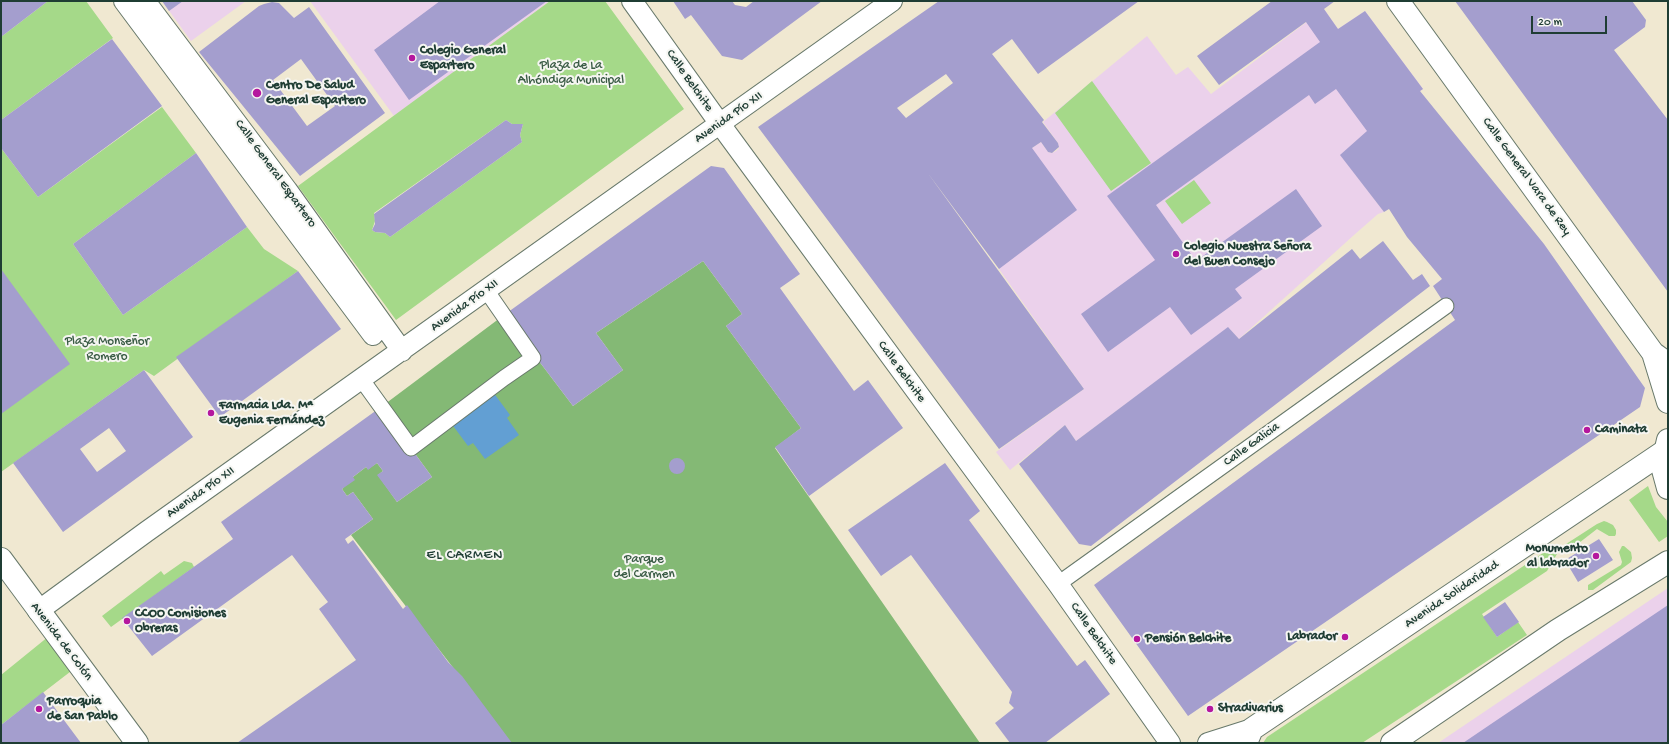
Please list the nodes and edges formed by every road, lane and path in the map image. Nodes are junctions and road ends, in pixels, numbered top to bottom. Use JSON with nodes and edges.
{"nodes":[{"id":1,"x":124,"y":1,"type":"edge"},
{"id":2,"x":145,"y":1,"type":"edge"},
{"id":3,"x":632,"y":1,"type":"edge"},
{"id":4,"x":892,"y":1,"type":"edge"},
{"id":5,"x":1398,"y":1,"type":"edge"},
{"id":6,"x":720,"y":124,"type":"junction"},
{"id":7,"x":486,"y":290,"type":"junction"},
{"id":8,"x":1446,"y":306,"type":"dead end"},
{"id":9,"x":373,"y":335,"type":"dead end"},
{"id":10,"x":422,"y":337,"type":"junction"},
{"id":11,"x":402,"y":350,"type":"junction"},
{"id":12,"x":1661,"y":359,"type":"edge"},
{"id":13,"x":362,"y":380,"type":"junction"},
{"id":14,"x":1668,"y":402,"type":"edge"},
{"id":15,"x":1666,"y":446,"type":"edge"},
{"id":16,"x":1668,"y":488,"type":"edge"},
{"id":17,"x":1,"y":559,"type":"edge"},
{"id":18,"x":1668,"y":562,"type":"edge"},
{"id":19,"x":1058,"y":584,"type":"junction"},
{"id":20,"x":38,"y":611,"type":"junction"},
{"id":21,"x":1249,"y":736,"type":"edge"},
{"id":22,"x":137,"y":743,"type":"edge"},
{"id":23,"x":1170,"y":743,"type":"edge"},
{"id":24,"x":1208,"y":743,"type":"edge"},
{"id":25,"x":1392,"y":743,"type":"edge"}],
"edges":[{"from":1,"to":9,"type":"street"},
{"from":2,"to":11,"type":"street","name":"Calle General Espartero"},
{"from":3,"to":6,"type":"street","name":"Calle Belchite"},
{"from":4,"to":6,"type":"street","name":"Avenida Pío XII"},
{"from":5,"to":12,"type":"main road","name":"Calle General Vara de Rey"},
{"from":6,"to":7,"type":"street","name":"Avenida Pío XII"},
{"from":6,"to":19,"type":"street","name":"Calle Belchite"},
{"from":7,"to":10,"type":"street","name":"Avenida Pío XII"},
{"from":7,"to":13,"type":"street"},
{"from":8,"to":19,"type":"street","name":"Calle Galicia"},
{"from":10,"to":11,"type":"street","name":"Avenida Pío XII"},
{"from":10,"to":13,"type":"street"},
{"from":11,"to":13,"type":"street","name":"Avenida Pío XII"},
{"from":12,"to":14,"type":"main road","name":"Calle General Vara de Rey"},
{"from":13,"to":20,"type":"street","name":"Avenida Pío XII"},
{"from":15,"to":16,"type":"main road"},
{"from":15,"to":21,"type":"main road","name":"Avenida Solidaridad"},
{"from":17,"to":20,"type":"main road","name":"Avenida de Colón"},
{"from":18,"to":25,"type":"main road"},
{"from":19,"to":23,"type":"street","name":"Calle Belchite"},
{"from":20,"to":22,"type":"main road","name":"Avenida de Colón"},
{"from":21,"to":24,"type":"street"}]}
